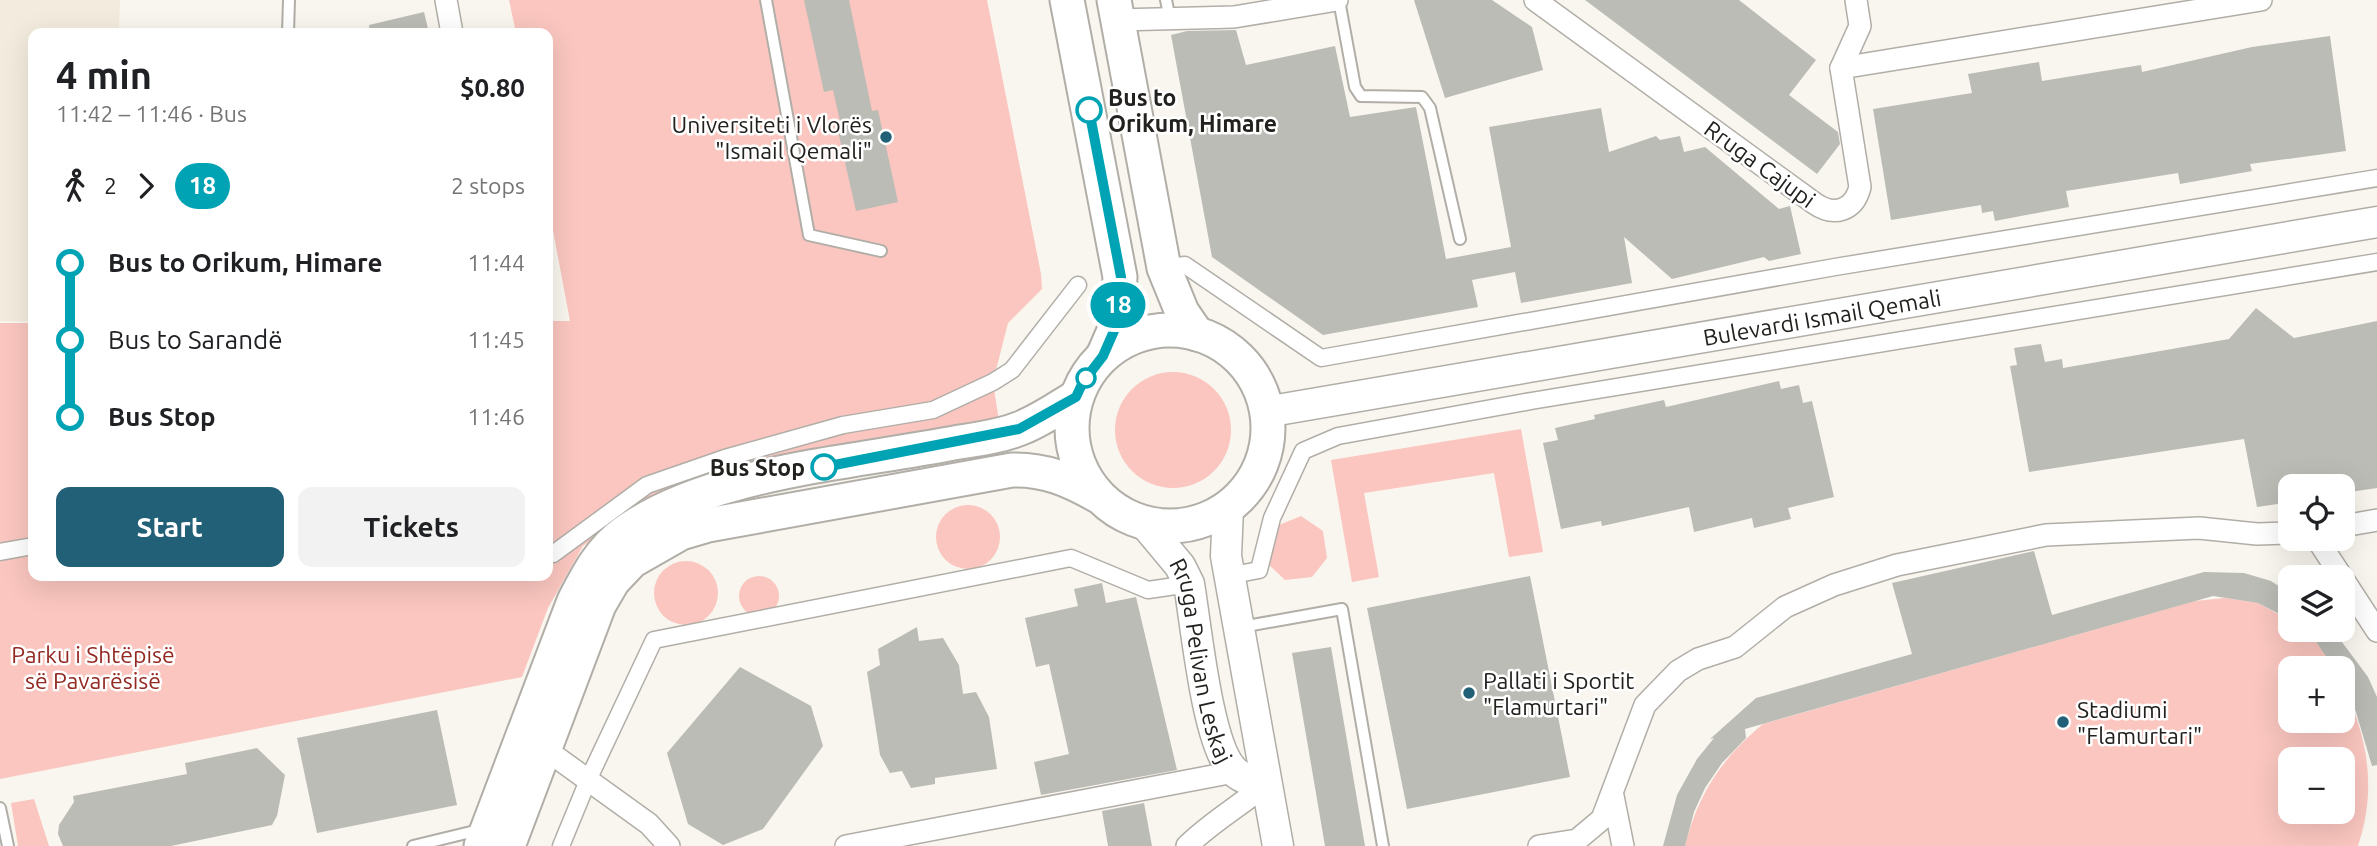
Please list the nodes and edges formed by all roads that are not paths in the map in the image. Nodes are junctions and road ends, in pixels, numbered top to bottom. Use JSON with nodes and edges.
{"nodes":[{"id":1,"x":289,"y":0,"type":"edge"},
{"id":2,"x":446,"y":0,"type":"edge"},
{"id":3,"x":766,"y":0,"type":"edge"},
{"id":4,"x":1068,"y":0,"type":"edge"},
{"id":5,"x":1338,"y":0,"type":"edge"},
{"id":6,"x":1535,"y":0,"type":"edge"},
{"id":7,"x":1856,"y":0,"type":"edge"},
{"id":8,"x":2261,"y":0,"type":"edge"},
{"id":9,"x":1168,"y":9,"type":"edge"},
{"id":10,"x":1116,"y":10,"type":"edge"},
{"id":11,"x":1860,"y":26,"type":"junction"},
{"id":12,"x":288,"y":28,"type":"edge"},
{"id":13,"x":451,"y":28,"type":"edge"},
{"id":14,"x":1866,"y":64,"type":"junction"},
{"id":15,"x":1841,"y":68,"type":"junction"},
{"id":16,"x":2377,"y":178,"type":"edge"},
{"id":17,"x":2377,"y":222,"type":"edge"},
{"id":18,"x":1460,"y":239,"type":"dead end"},
{"id":19,"x":881,"y":251,"type":"dead end"},
{"id":20,"x":2377,"y":262,"type":"edge"},
{"id":21,"x":1164,"y":268,"type":"junction"},
{"id":22,"x":1078,"y":285,"type":"dead end"},
{"id":23,"x":1197,"y":334,"type":"junction"},
{"id":24,"x":1103,"y":356,"type":"junction"},
{"id":25,"x":1076,"y":397,"type":"junction"},
{"id":26,"x":1266,"y":412,"type":"junction"},
{"id":27,"x":1098,"y":496,"type":"junction"},
{"id":28,"x":1228,"y":508,"type":"junction"},
{"id":29,"x":2377,"y":520,"type":"edge"},
{"id":30,"x":1145,"y":524,"type":"junction"},
{"id":31,"x":2355,"y":524,"type":"edge"},
{"id":32,"x":2278,"y":533,"type":"edge"},
{"id":33,"x":28,"y":547,"type":"edge"},
{"id":34,"x":2325,"y":551,"type":"edge"},
{"id":35,"x":0,"y":552,"type":"edge"},
{"id":36,"x":553,"y":554,"type":"edge"},
{"id":37,"x":1228,"y":576,"type":"junction"},
{"id":38,"x":1189,"y":584,"type":"junction"},
{"id":39,"x":1238,"y":627,"type":"junction"},
{"id":40,"x":2377,"y":631,"type":"edge"},
{"id":41,"x":530,"y":714,"type":"junction"},
{"id":42,"x":545,"y":749,"type":"junction"},
{"id":43,"x":1234,"y":772,"type":"junction"},
{"id":44,"x":589,"y":778,"type":"junction"},
{"id":45,"x":1266,"y":784,"type":"junction"},
{"id":46,"x":1613,"y":796,"type":"junction"},
{"id":47,"x":0,"y":808,"type":"edge"},
{"id":48,"x":492,"y":840,"type":"edge"},
{"id":49,"x":8,"y":846,"type":"edge"},
{"id":50,"x":413,"y":846,"type":"edge"},
{"id":51,"x":561,"y":846,"type":"edge"},
{"id":52,"x":669,"y":846,"type":"edge"},
{"id":53,"x":846,"y":846,"type":"edge"},
{"id":54,"x":1186,"y":846,"type":"edge"},
{"id":55,"x":1278,"y":846,"type":"edge"},
{"id":56,"x":1383,"y":846,"type":"edge"},
{"id":57,"x":1539,"y":846,"type":"edge"},
{"id":58,"x":1623,"y":846,"type":"edge"}],
"edges":[{"from":1,"to":12,"type":"lane"},
{"from":2,"to":13,"type":"street"},
{"from":3,"to":19,"type":"lane"},
{"from":4,"to":24,"type":"main road"},
{"from":5,"to":9,"type":"street"},
{"from":5,"to":18,"type":"lane"},
{"from":6,"to":15,"type":"street","name":"Rruga Cajupi"},
{"from":7,"to":11,"type":"street"},
{"from":8,"to":14,"type":"street"},
{"from":9,"to":10,"type":"street"},
{"from":10,"to":21,"type":"main road"},
{"from":11,"to":14,"type":"street"},
{"from":11,"to":15,"type":"street"},
{"from":14,"to":15,"type":"street"},
{"from":16,"to":21,"type":"street"},
{"from":17,"to":26,"type":"main road","name":"Bulevardi Ismail Qemali"},
{"from":20,"to":37,"type":"street","name":"Bulevardi Ismail Qemali"},
{"from":21,"to":23,"type":"main road"},
{"from":22,"to":36,"type":"street"},
{"from":23,"to":24,"type":"main road"},
{"from":23,"to":26,"type":"main road"},
{"from":24,"to":25,"type":"main road"},
{"from":25,"to":27,"type":"main road"},
{"from":25,"to":41,"type":"main road"},
{"from":26,"to":28,"type":"main road"},
{"from":27,"to":30,"type":"main road"},
{"from":27,"to":42,"type":"main road"},
{"from":28,"to":30,"type":"main road"},
{"from":28,"to":37,"type":"main road","name":"Rruga Pelivan Leskaj"},
{"from":29,"to":31,"type":"street"},
{"from":30,"to":38,"type":"main road","name":"Rruga Pelivan Leskaj"},
{"from":32,"to":46,"type":"street"},
{"from":33,"to":35,"type":"street"},
{"from":34,"to":40,"type":"street"},
{"from":37,"to":39,"type":"main road","name":"Rruga Pelivan Leskaj"},
{"from":38,"to":43,"type":"main road","name":"Rruga Pelivan Leskaj"},
{"from":38,"to":44,"type":"street"},
{"from":39,"to":45,"type":"main road","name":"Rruga Pelivan Leskaj"},
{"from":39,"to":56,"type":"lane"},
{"from":41,"to":42,"type":"street"},
{"from":41,"to":48,"type":"main road"},
{"from":42,"to":44,"type":"street"},
{"from":42,"to":48,"type":"main road"},
{"from":43,"to":45,"type":"main road","name":"Rruga Pelivan Leskaj"},
{"from":43,"to":53,"type":"street"},
{"from":44,"to":51,"type":"street"},
{"from":44,"to":52,"type":"street"},
{"from":45,"to":54,"type":"street"},
{"from":45,"to":55,"type":"main road","name":"Rruga Pelivan Leskaj"},
{"from":46,"to":57,"type":"street"},
{"from":46,"to":58,"type":"street"},
{"from":47,"to":49,"type":"lane"},
{"from":48,"to":50,"type":"lane"}]}
